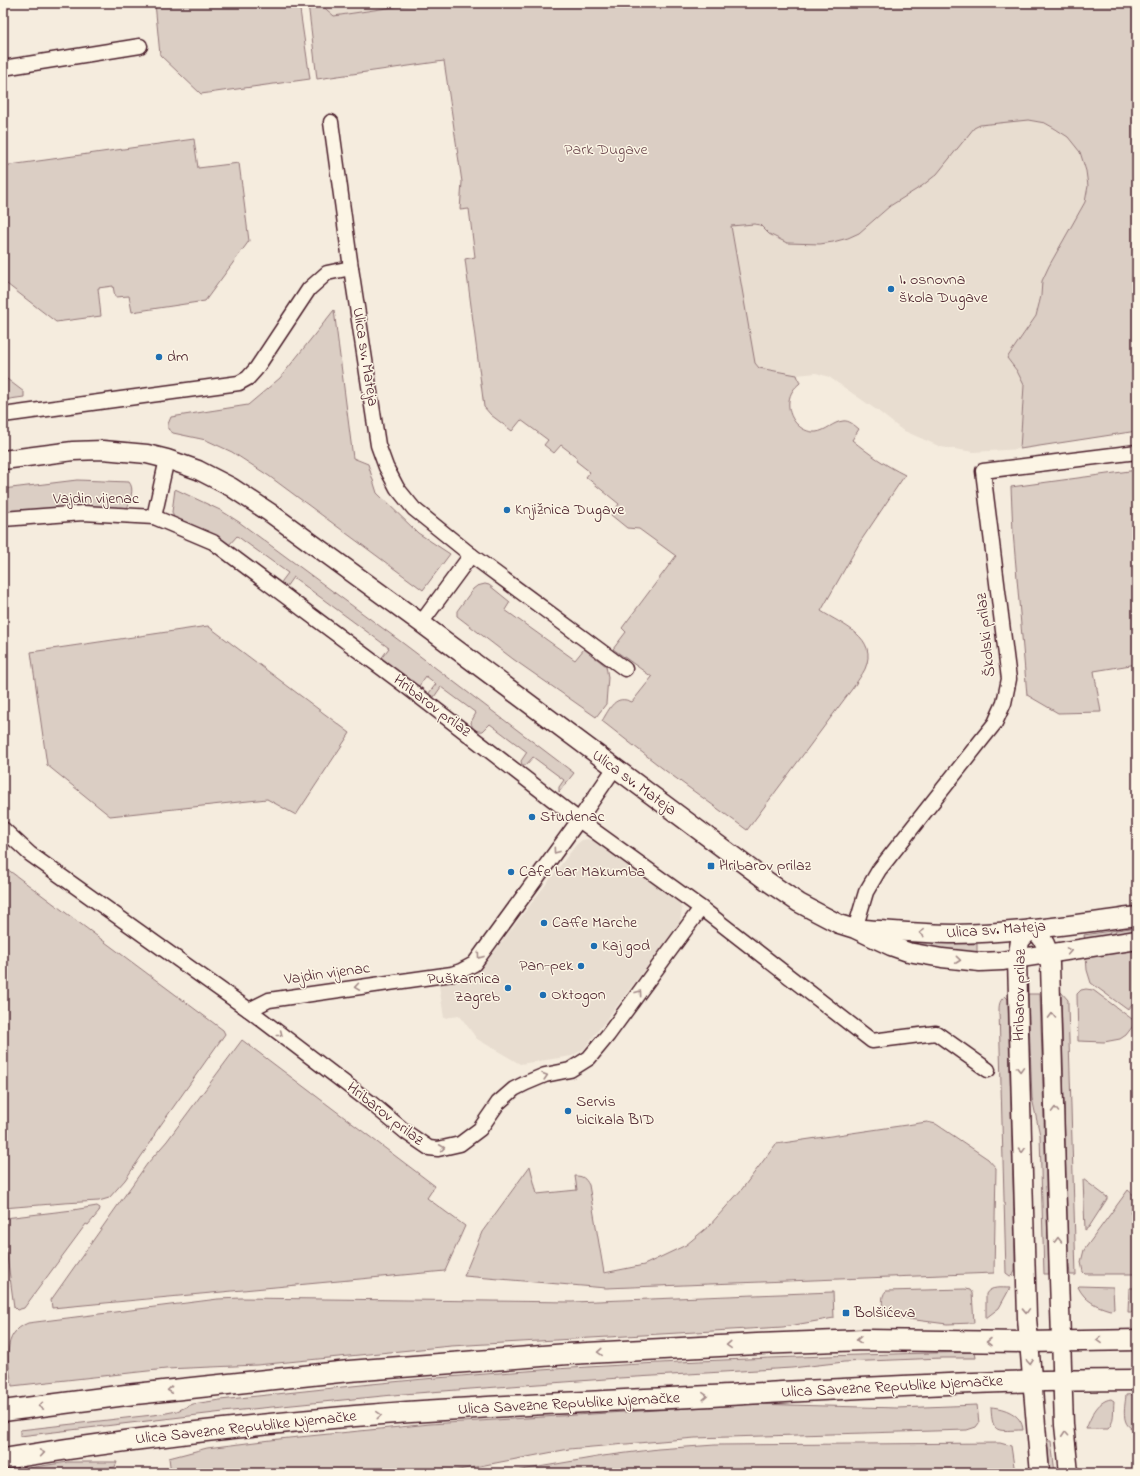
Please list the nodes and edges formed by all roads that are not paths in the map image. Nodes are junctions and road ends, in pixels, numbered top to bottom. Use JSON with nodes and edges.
{"nodes":[{"id":1,"x":140,"y":46,"type":"dead end"},
{"id":2,"x":3,"y":68,"type":"edge"},
{"id":3,"x":332,"y":122,"type":"dead end"},
{"id":4,"x":351,"y":268,"type":"junction"},
{"id":5,"x":3,"y":415,"type":"edge"},
{"id":6,"x":1137,"y":452,"type":"edge"},
{"id":7,"x":167,"y":459,"type":"junction"},
{"id":8,"x":3,"y":460,"type":"edge"},
{"id":9,"x":154,"y":517,"type":"junction"},
{"id":10,"x":3,"y":519,"type":"edge"},
{"id":11,"x":471,"y":555,"type":"junction"},
{"id":12,"x":421,"y":623,"type":"junction"},
{"id":13,"x":625,"y":669,"type":"dead end"},
{"id":14,"x":614,"y":769,"type":"junction"},
{"id":15,"x":579,"y":820,"type":"junction"},
{"id":16,"x":3,"y":829,"type":"edge"},
{"id":17,"x":701,"y":908,"type":"junction"},
{"id":18,"x":1137,"y":916,"type":"edge"},
{"id":19,"x":855,"y":929,"type":"junction"},
{"id":20,"x":1030,"y":929,"type":"junction"},
{"id":21,"x":1137,"y":940,"type":"edge"},
{"id":22,"x":1049,"y":955,"type":"junction"},
{"id":23,"x":1017,"y":960,"type":"junction"},
{"id":24,"x":249,"y":1010,"type":"junction"},
{"id":25,"x":988,"y":1070,"type":"dead end"},
{"id":26,"x":1137,"y":1340,"type":"edge"},
{"id":27,"x":1062,"y":1341,"type":"junction"},
{"id":28,"x":1028,"y":1342,"type":"junction"},
{"id":29,"x":1137,"y":1380,"type":"edge"},
{"id":30,"x":1063,"y":1381,"type":"junction"},
{"id":31,"x":1032,"y":1382,"type":"junction"},
{"id":32,"x":3,"y":1411,"type":"edge"},
{"id":33,"x":3,"y":1459,"type":"edge"},
{"id":34,"x":1040,"y":1473,"type":"edge"},
{"id":35,"x":1069,"y":1473,"type":"edge"}],
"edges":[{"from":1,"to":2,"type":"street"},
{"from":3,"to":4,"type":"street","name":"Ulica sv. Mateja"},
{"from":4,"to":5,"type":"street"},
{"from":4,"to":11,"type":"street","name":"Ulica sv. Mateja"},
{"from":6,"to":19,"type":"street","name":"Školski prilaz"},
{"from":7,"to":8,"type":"street","name":"Ulica sv. Mateja"},
{"from":7,"to":9,"type":"street","name":"Vajdin vijenac"},
{"from":7,"to":12,"type":"street","name":"Ulica sv. Mateja"},
{"from":9,"to":10,"type":"street","name":"Vajdin vijenac"},
{"from":9,"to":15,"type":"street","name":"Hribarov prilaz"},
{"from":11,"to":12,"type":"street"},
{"from":11,"to":13,"type":"street","name":"Ulica sv. Mateja"},
{"from":12,"to":14,"type":"street","name":"Ulica sv. Mateja"},
{"from":14,"to":15,"type":"street","name":"Vajdin vijenac"},
{"from":14,"to":19,"type":"street","name":"Ulica sv. Mateja"},
{"from":15,"to":17,"type":"street","name":"Hribarov prilaz"},
{"from":15,"to":24,"type":"street","name":"Vajdin vijenac","one_way":true},
{"from":16,"to":24,"type":"street"},
{"from":24,"to":17,"type":"street","name":"Hribarov prilaz","one_way":true},
{"from":17,"to":25,"type":"street","name":"Hribarov prilaz"},
{"from":18,"to":20,"type":"street","name":"Ulica sv. Mateja"},
{"from":20,"to":19,"type":"street","name":"Ulica sv. Mateja","one_way":true},
{"from":19,"to":23,"type":"street","name":"Ulica sv. Mateja","one_way":true},
{"from":20,"to":22,"type":"street","name":"Hribarov prilaz"},
{"from":20,"to":23,"type":"street","name":"Hribarov prilaz"},
{"from":22,"to":21,"type":"street","name":"Ulica sv. Mateja","one_way":true},
{"from":22,"to":23,"type":"street","name":"Ulica sv. Mateja"},
{"from":27,"to":22,"type":"street","name":"Hribarov prilaz","one_way":true},
{"from":23,"to":28,"type":"street","name":"Hribarov prilaz","one_way":true},
{"from":26,"to":27,"type":"main road","one_way":true},
{"from":27,"to":28,"type":"main road"},
{"from":27,"to":30,"type":"street","name":"Hribarov prilaz"},
{"from":28,"to":31,"type":"street","name":"Hribarov prilaz","one_way":true},
{"from":28,"to":32,"type":"main road","one_way":true},
{"from":29,"to":30,"type":"main road","name":"Ulica Savezne Republike Njemačke"},
{"from":30,"to":31,"type":"main road","name":"Ulica Savezne Republike Njemačke"},
{"from":35,"to":30,"type":"street","name":"Hribarov prilaz","one_way":true},
{"from":33,"to":31,"type":"main road","name":"Ulica Savezne Republike Njemačke","one_way":true},
{"from":31,"to":34,"type":"street","name":"Hribarov prilaz"}]}
